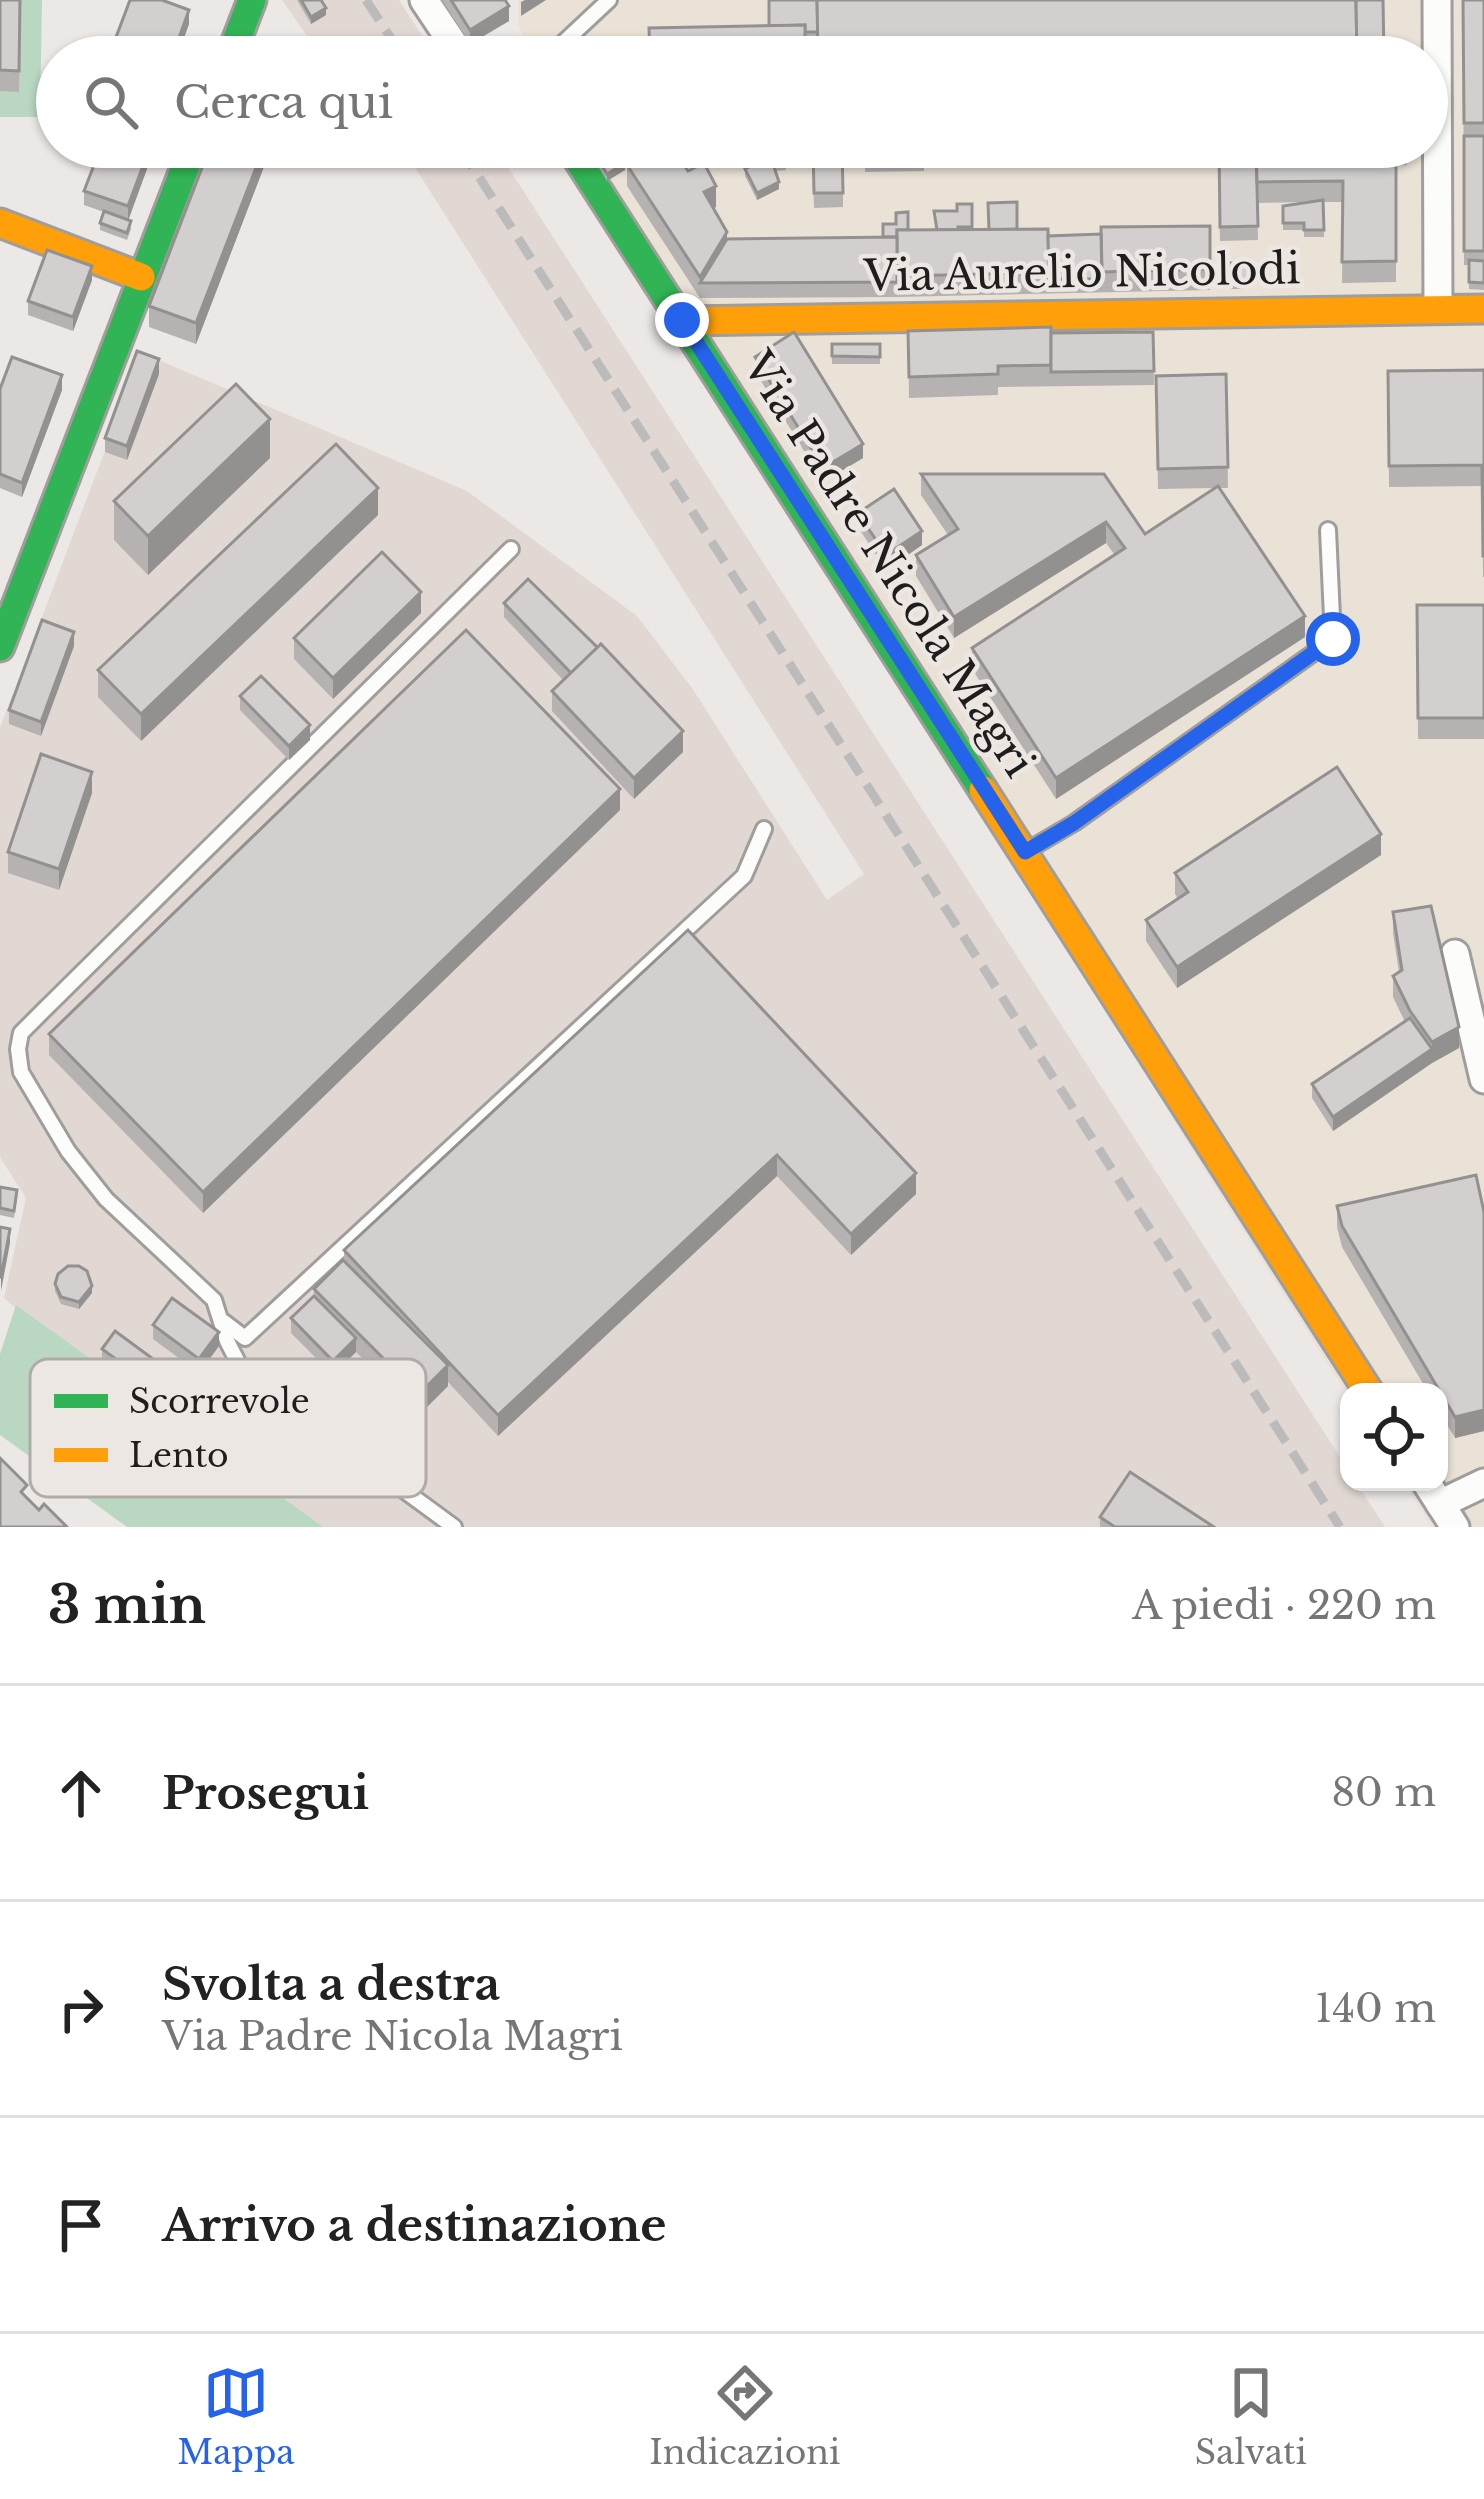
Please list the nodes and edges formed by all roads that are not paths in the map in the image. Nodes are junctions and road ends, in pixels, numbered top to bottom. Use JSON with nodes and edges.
{"nodes":[{"id":1,"x":252,"y":0,"type":"edge"},
{"id":2,"x":424,"y":0,"type":"edge"},
{"id":3,"x":609,"y":0,"type":"edge"},
{"id":4,"x":1437,"y":0,"type":"edge"},
{"id":5,"x":238,"y":36,"type":"edge"},
{"id":6,"x":447,"y":36,"type":"edge"},
{"id":7,"x":570,"y":36,"type":"edge"},
{"id":8,"x":1437,"y":36,"type":"edge"},
{"id":9,"x":185,"y":168,"type":"edge"},
{"id":10,"x":584,"y":168,"type":"edge"},
{"id":11,"x":1438,"y":168,"type":"edge"},
{"id":12,"x":0,"y":223,"type":"edge"},
{"id":13,"x":141,"y":277,"type":"junction"},
{"id":14,"x":1438,"y":309,"type":"junction"},
{"id":15,"x":1484,"y":309,"type":"edge"},
{"id":16,"x":682,"y":320,"type":"junction"},
{"id":17,"x":1328,"y":530,"type":"dead end"},
{"id":18,"x":511,"y":549,"type":"dead end"},
{"id":19,"x":0,"y":646,"type":"edge"},
{"id":20,"x":764,"y":829,"type":"dead end"},
{"id":21,"x":1025,"y":852,"type":"junction"},
{"id":22,"x":1455,"y":954,"type":"dead end"},
{"id":23,"x":1484,"y":1079,"type":"edge"},
{"id":24,"x":224,"y":1322,"type":"junction"},
{"id":25,"x":236,"y":1359,"type":"edge"},
{"id":26,"x":1363,"y":1383,"type":"edge"},
{"id":27,"x":1484,"y":1483,"type":"edge"},
{"id":28,"x":413,"y":1497,"type":"edge"},
{"id":29,"x":1440,"y":1504,"type":"edge"},
{"id":30,"x":454,"y":1527,"type":"edge"}],
"edges":[{"from":1,"to":5,"type":"street"},
{"from":2,"to":6,"type":"street"},
{"from":3,"to":7,"type":"lane"},
{"from":4,"to":8,"type":"street"},
{"from":9,"to":13,"type":"street"},
{"from":10,"to":16,"type":"street","name":"Via Padre Nicola Magri"},
{"from":11,"to":14,"type":"street"},
{"from":12,"to":13,"type":"street"},
{"from":13,"to":19,"type":"street"},
{"from":14,"to":15,"type":"street","name":"Via Aurelio Nicolodi"},
{"from":14,"to":16,"type":"street","name":"Via Aurelio Nicolodi"},
{"from":16,"to":21,"type":"street","name":"Via Padre Nicola Magri"},
{"from":17,"to":21,"type":"lane"},
{"from":18,"to":24,"type":"lane"},
{"from":20,"to":24,"type":"lane"},
{"from":21,"to":26,"type":"street","name":"Via Padre Nicola Magri"},
{"from":22,"to":23,"type":"street"},
{"from":24,"to":25,"type":"lane"},
{"from":27,"to":29,"type":"street"},
{"from":28,"to":30,"type":"lane"}]}
